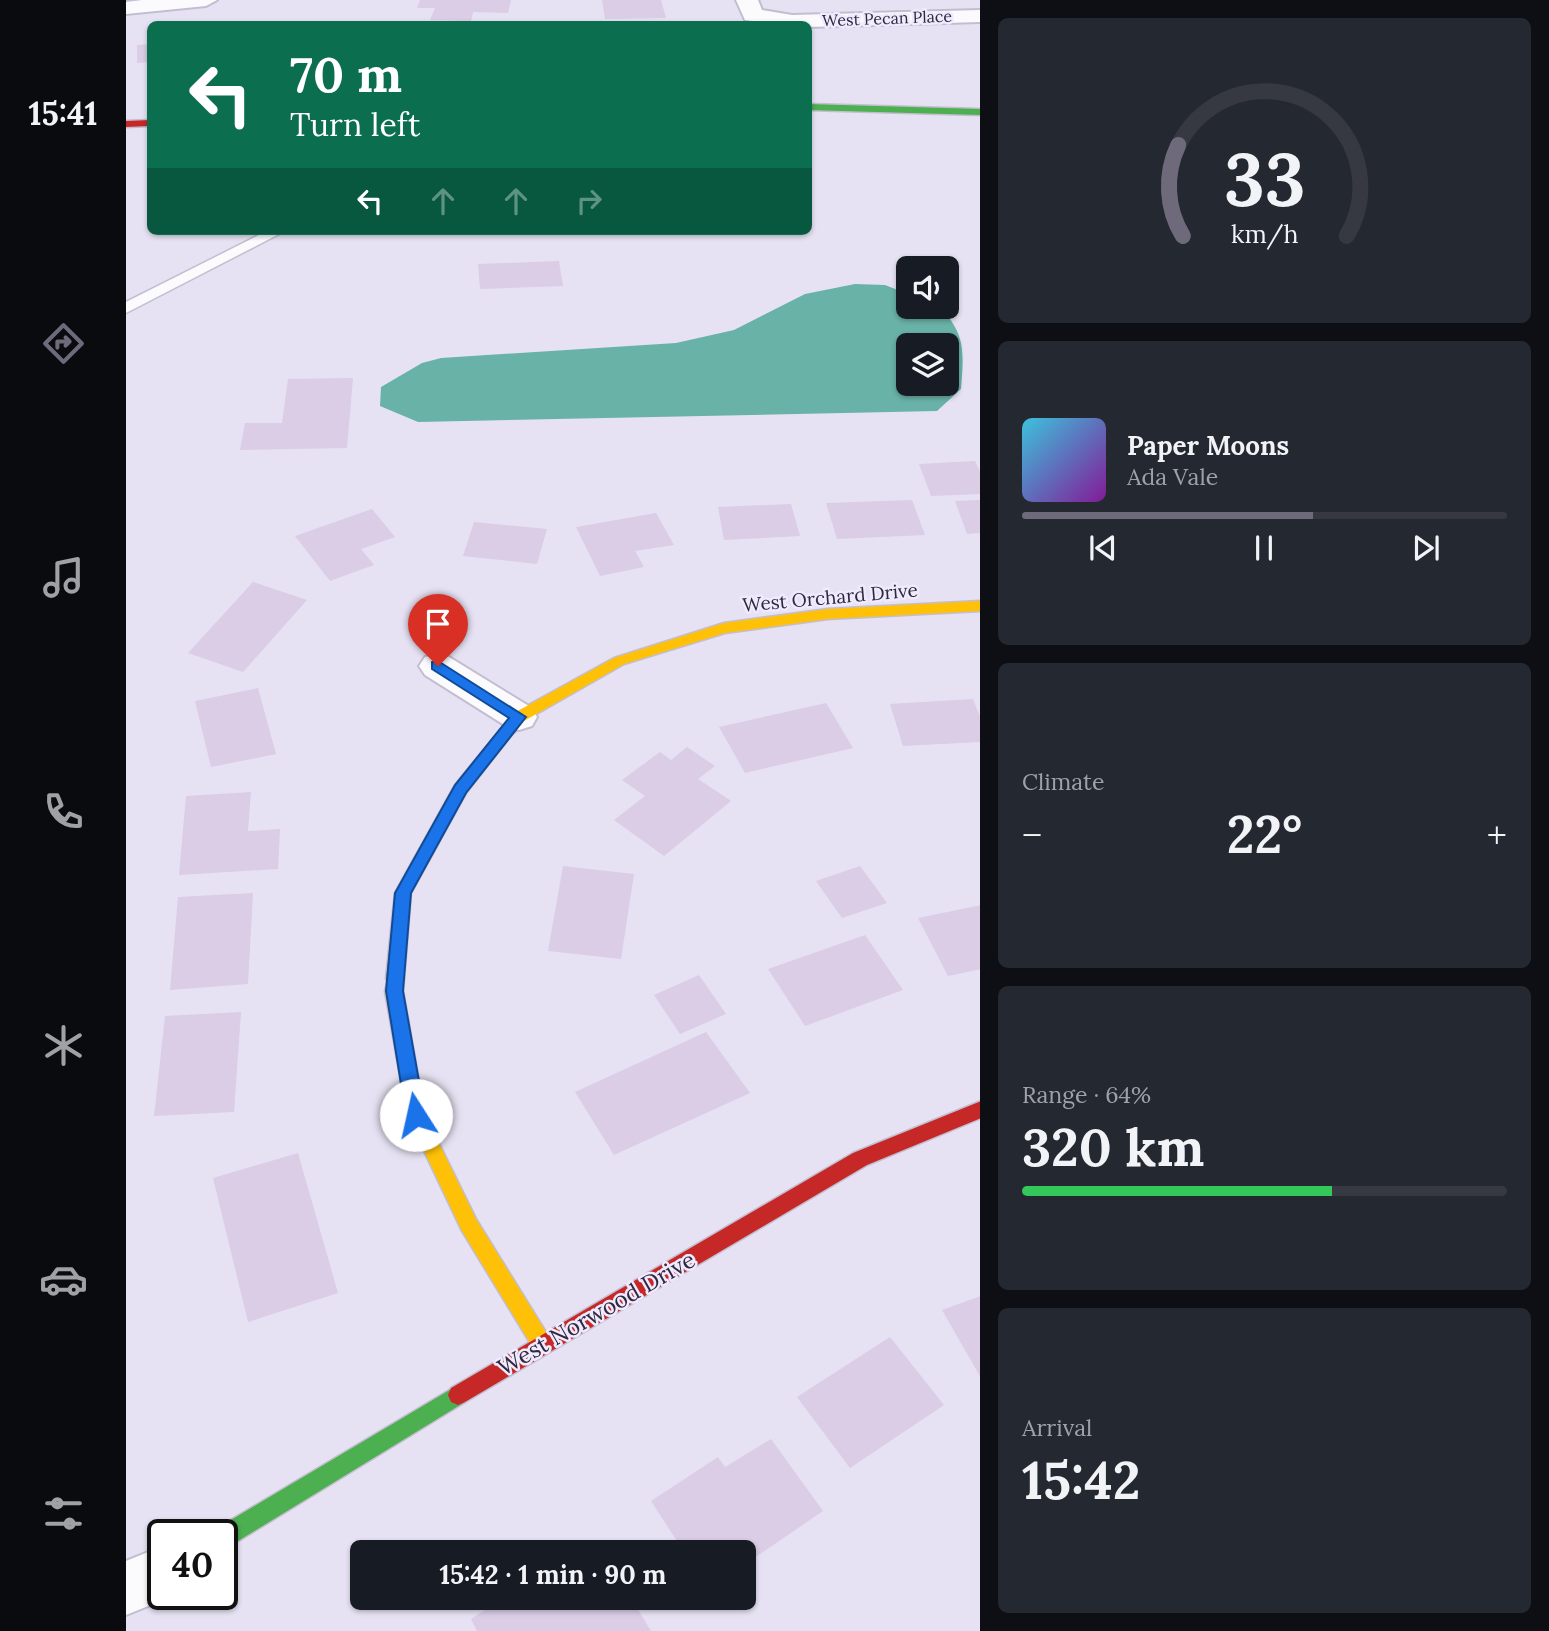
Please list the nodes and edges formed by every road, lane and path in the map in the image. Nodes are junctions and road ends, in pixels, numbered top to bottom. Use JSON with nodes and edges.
{"nodes":[{"id":1,"x":206,"y":0,"type":"edge"},
{"id":2,"x":126,"y":8,"type":"edge"},
{"id":3,"x":750,"y":8,"type":"edge"},
{"id":4,"x":980,"y":16,"type":"edge"},
{"id":5,"x":812,"y":107,"type":"edge"},
{"id":6,"x":980,"y":112,"type":"edge"},
{"id":7,"x":147,"y":123,"type":"edge"},
{"id":8,"x":126,"y":124,"type":"edge"},
{"id":9,"x":270,"y":235,"type":"edge"},
{"id":10,"x":126,"y":308,"type":"edge"},
{"id":11,"x":980,"y":606,"type":"edge"},
{"id":12,"x":438,"y":666,"type":"dead end"},
{"id":13,"x":519,"y":717,"type":"junction"},
{"id":14,"x":980,"y":1109,"type":"edge"},
{"id":15,"x":542,"y":1344,"type":"junction"},
{"id":16,"x":238,"y":1528,"type":"edge"},
{"id":17,"x":147,"y":1579,"type":"edge"},
{"id":18,"x":126,"y":1588,"type":"edge"}],
"edges":[{"from":1,"to":2,"type":"street"},
{"from":3,"to":4,"type":"street","name":"West Pecan Place"},
{"from":5,"to":6,"type":"street"},
{"from":7,"to":8,"type":"street"},
{"from":9,"to":10,"type":"lane"},
{"from":11,"to":13,"type":"street","name":"West Orchard Drive"},
{"from":12,"to":13,"type":"street"},
{"from":13,"to":15,"type":"street","name":"West Orchard Drive"},
{"from":14,"to":15,"type":"street","name":"West Norwood Drive"},
{"from":15,"to":16,"type":"street","name":"West Norwood Drive"},
{"from":17,"to":18,"type":"street"}]}
